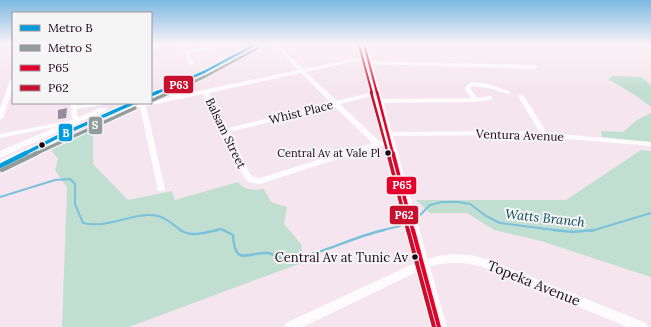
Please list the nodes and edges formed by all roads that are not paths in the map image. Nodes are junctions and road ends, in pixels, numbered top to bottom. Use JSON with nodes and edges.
{"nodes":[{"id":1,"x":189,"y":59,"type":"edge"},
{"id":2,"x":216,"y":59,"type":"edge"},
{"id":3,"x":225,"y":59,"type":"edge"},
{"id":4,"x":291,"y":59,"type":"edge"},
{"id":5,"x":368,"y":60,"type":"junction"},
{"id":6,"x":191,"y":64,"type":"dead end"},
{"id":7,"x":534,"y":67,"type":"dead end"},
{"id":8,"x":302,"y":70,"type":"junction"},
{"id":9,"x":12,"y":83,"type":"edge"},
{"id":10,"x":176,"y":86,"type":"junction"},
{"id":11,"x":152,"y":89,"type":"edge"},
{"id":12,"x":205,"y":91,"type":"junction"},
{"id":13,"x":508,"y":92,"type":"dead end"},
{"id":14,"x":152,"y":96,"type":"edge"},
{"id":15,"x":521,"y":96,"type":"dead end"},
{"id":16,"x":179,"y":97,"type":"junction"},
{"id":17,"x":378,"y":97,"type":"junction"},
{"id":18,"x":490,"y":98,"type":"dead end"},
{"id":19,"x":475,"y":100,"type":"junction"},
{"id":20,"x":152,"y":102,"type":"edge"},
{"id":21,"x":334,"y":103,"type":"junction"},
{"id":22,"x":93,"y":104,"type":"edge"},
{"id":23,"x":118,"y":104,"type":"edge"},
{"id":24,"x":139,"y":104,"type":"edge"},
{"id":25,"x":74,"y":106,"type":"edge"},
{"id":26,"x":0,"y":118,"type":"edge"},
{"id":27,"x":77,"y":121,"type":"junction"},
{"id":28,"x":226,"y":131,"type":"junction"},
{"id":29,"x":544,"y":134,"type":"junction"},
{"id":30,"x":0,"y":136,"type":"edge"},
{"id":31,"x":389,"y":138,"type":"junction"},
{"id":32,"x":377,"y":144,"type":"junction"},
{"id":33,"x":651,"y":144,"type":"edge"},
{"id":34,"x":0,"y":155,"type":"edge"},
{"id":35,"x":0,"y":164,"type":"edge"},
{"id":36,"x":268,"y":178,"type":"joint"},
{"id":37,"x":161,"y":189,"type":"dead end"},
{"id":38,"x":422,"y":265,"type":"junction"},
{"id":39,"x":290,"y":327,"type":"edge"},
{"id":40,"x":439,"y":327,"type":"edge"},
{"id":41,"x":642,"y":327,"type":"edge"}],
"edges":[{"from":1,"to":6,"type":"street"},
{"from":2,"to":11,"type":"main road"},
{"from":3,"to":10,"type":"main road"},
{"from":4,"to":8,"type":"street"},
{"from":5,"to":7,"type":"street"},
{"from":5,"to":8,"type":"street"},
{"from":5,"to":17,"type":"main road"},
{"from":8,"to":12,"type":"street"},
{"from":8,"to":21,"type":"street"},
{"from":9,"to":26,"type":"street"},
{"from":10,"to":14,"type":"main road"},
{"from":10,"to":16,"type":"main road"},
{"from":12,"to":16,"type":"street"},
{"from":12,"to":28,"type":"street","name":"Balsam Street"},
{"from":13,"to":19,"type":"street"},
{"from":15,"to":29,"type":"street"},
{"from":16,"to":20,"type":"street"},
{"from":17,"to":19,"type":"street","name":"Whist Place"},
{"from":17,"to":21,"type":"street","name":"Whist Place"},
{"from":17,"to":31,"type":"main road"},
{"from":18,"to":19,"type":"street","name":"Whist Place"},
{"from":21,"to":28,"type":"street","name":"Whist Place"},
{"from":21,"to":32,"type":"street"},
{"from":22,"to":25,"type":"street"},
{"from":23,"to":27,"type":"main road"},
{"from":24,"to":35,"type":"main road"},
{"from":24,"to":37,"type":"street"},
{"from":25,"to":27,"type":"street"},
{"from":27,"to":30,"type":"street"},
{"from":27,"to":34,"type":"main road"},
{"from":28,"to":36,"type":"street","name":"Balsam Street"},
{"from":29,"to":31,"type":"street","name":"Ventura Avenue"},
{"from":29,"to":33,"type":"street","name":"Ventura Avenue"},
{"from":31,"to":32,"type":"street","name":"Ventura Avenue"},
{"from":31,"to":38,"type":"main road"},
{"from":32,"to":36,"type":"street","name":"Ventura Avenue"},
{"from":38,"to":39,"type":"street","name":"Topeka Avenue"},
{"from":38,"to":40,"type":"main road"},
{"from":38,"to":41,"type":"street","name":"Topeka Avenue"}]}
